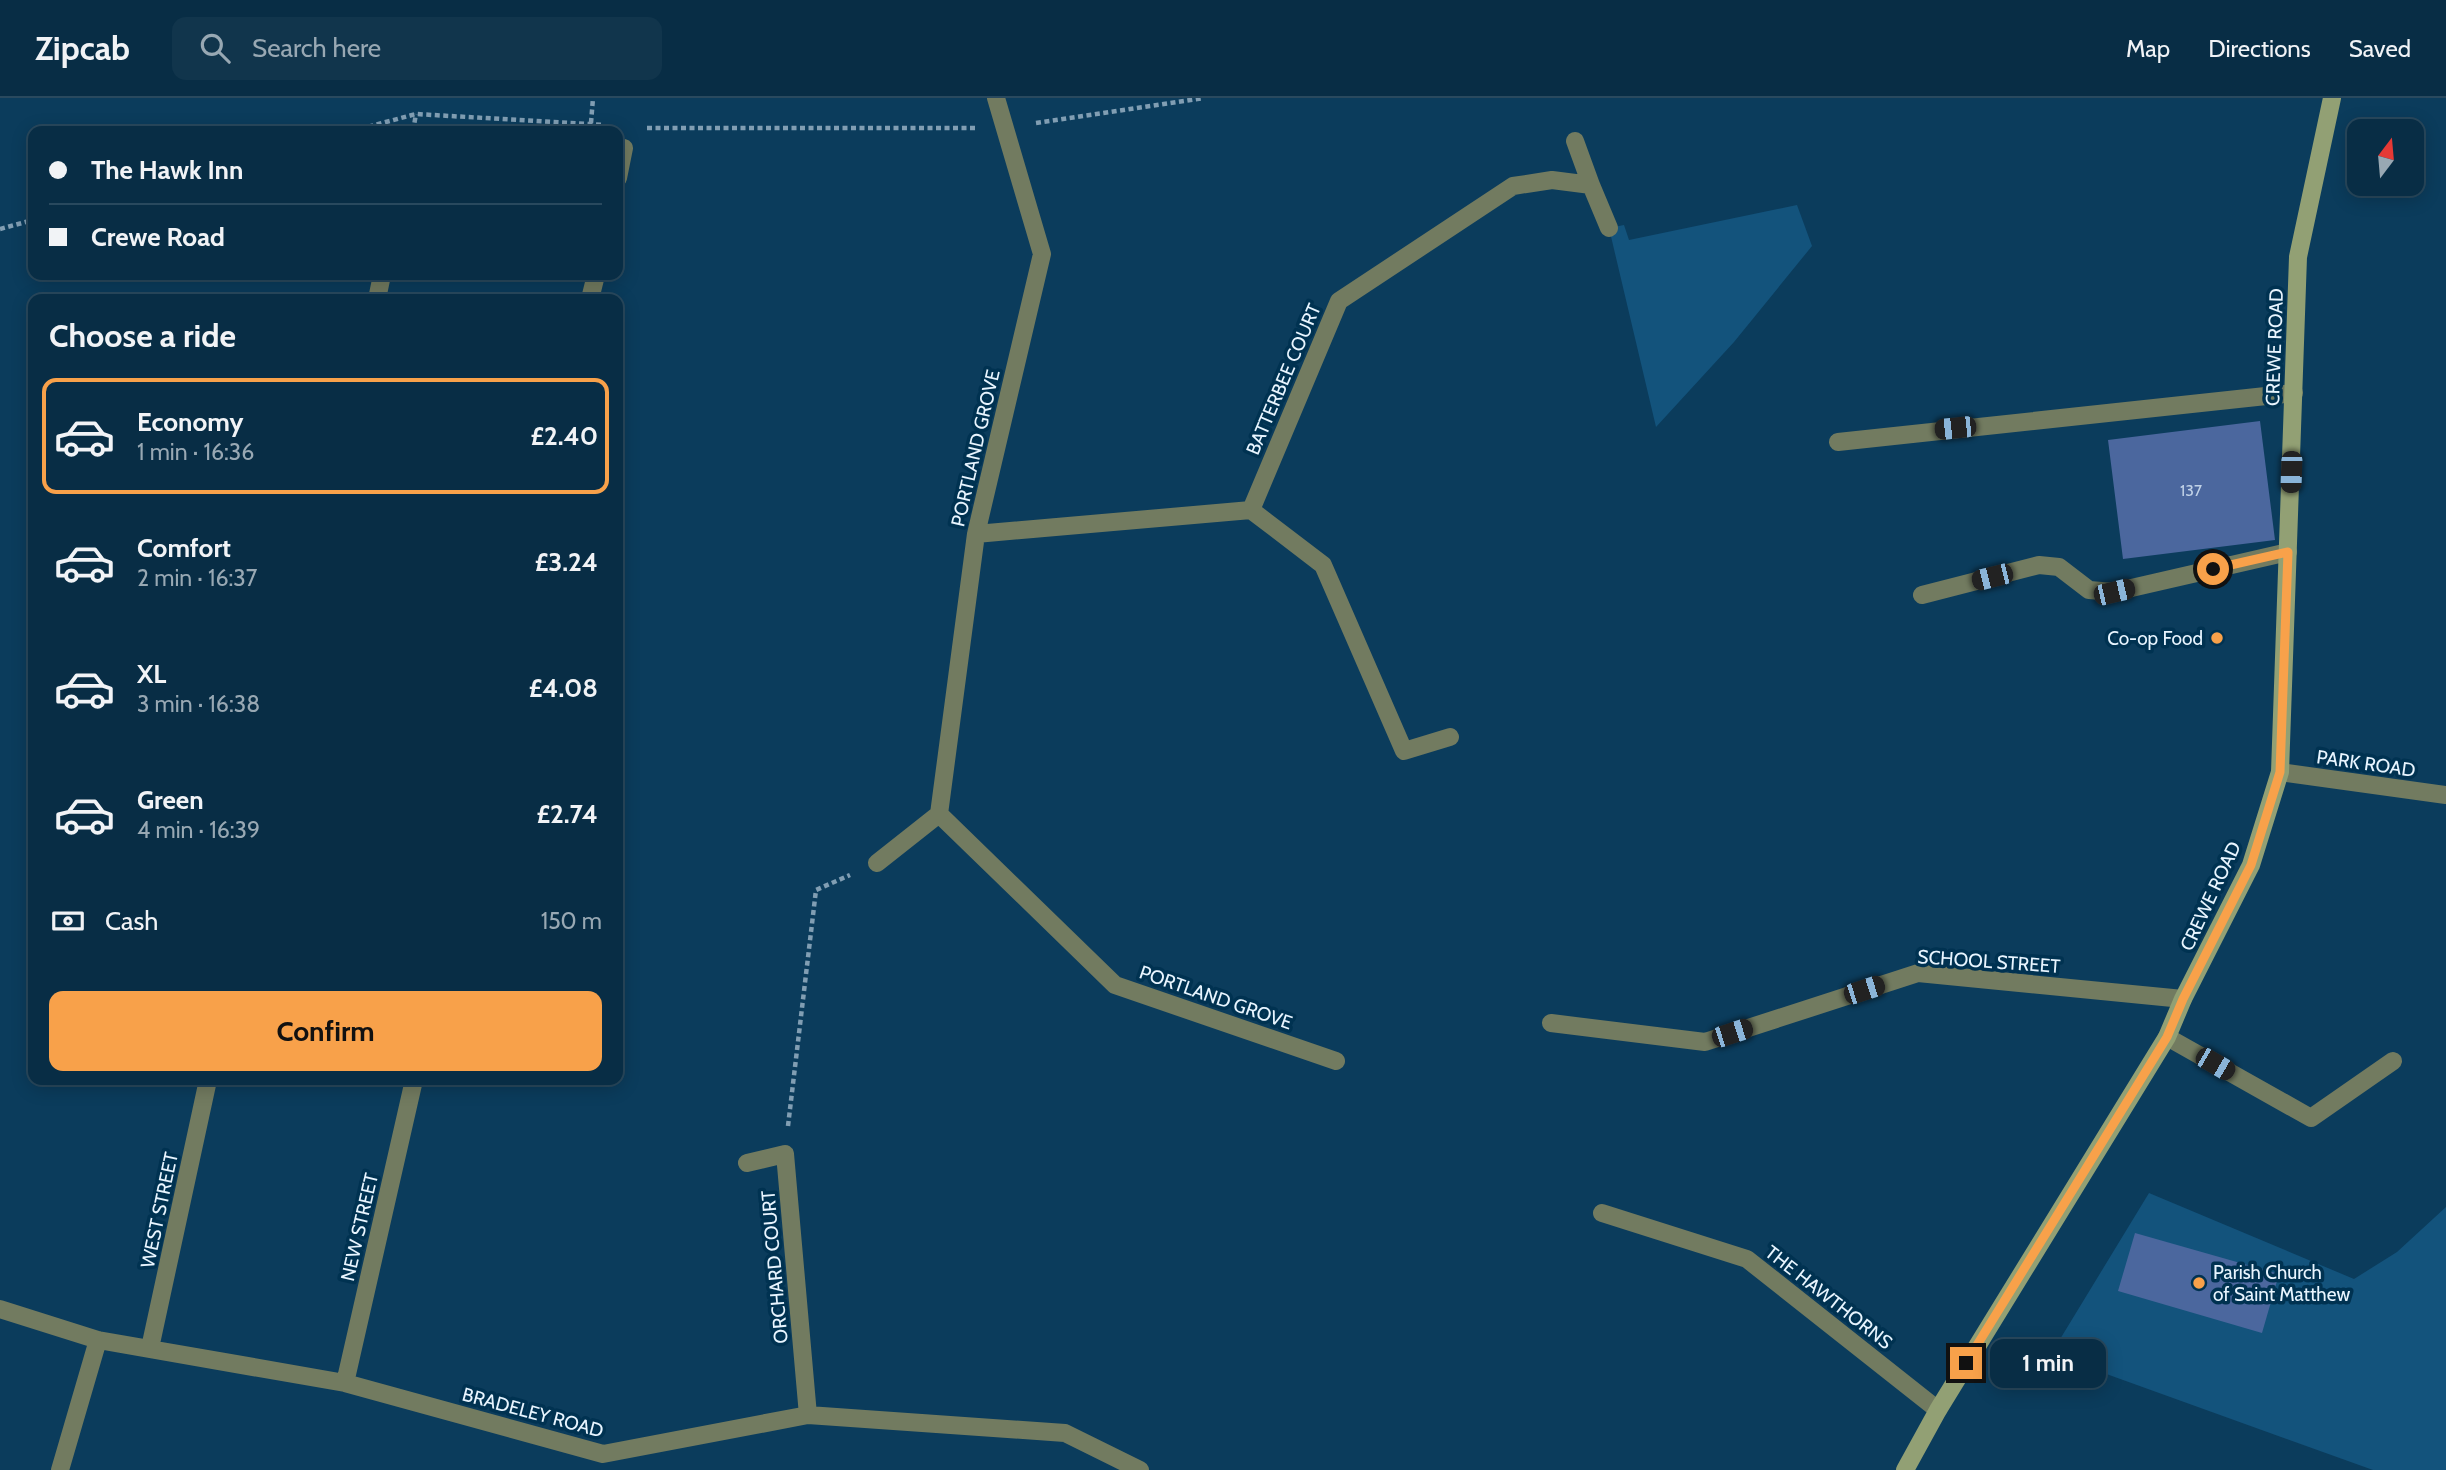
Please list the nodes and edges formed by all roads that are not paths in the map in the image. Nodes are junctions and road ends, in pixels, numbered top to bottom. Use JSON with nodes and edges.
{"nodes":[{"id":1,"x":996,"y":98,"type":"edge"},
{"id":2,"x":2332,"y":98,"type":"edge"},
{"id":3,"x":1575,"y":141,"type":"dead end"},
{"id":4,"x":624,"y":148,"type":"dead end"},
{"id":5,"x":623,"y":153,"type":"edge"},
{"id":6,"x":1591,"y":186,"type":"junction"},
{"id":7,"x":1609,"y":228,"type":"dead end"},
{"id":8,"x":2294,"y":393,"type":"junction"},
{"id":9,"x":1838,"y":442,"type":"dead end"},
{"id":10,"x":1251,"y":510,"type":"junction"},
{"id":11,"x":976,"y":534,"type":"junction"},
{"id":12,"x":2288,"y":552,"type":"junction"},
{"id":13,"x":1922,"y":595,"type":"dead end"},
{"id":14,"x":1450,"y":737,"type":"dead end"},
{"id":15,"x":2280,"y":772,"type":"junction"},
{"id":16,"x":2446,"y":795,"type":"edge"},
{"id":17,"x":939,"y":814,"type":"junction"},
{"id":18,"x":877,"y":863,"type":"dead end"},
{"id":19,"x":2183,"y":999,"type":"junction"},
{"id":20,"x":1552,"y":1023,"type":"dead end"},
{"id":21,"x":2167,"y":1037,"type":"junction"},
{"id":22,"x":1336,"y":1061,"type":"dead end"},
{"id":23,"x":2393,"y":1061,"type":"dead end"},
{"id":24,"x":207,"y":1085,"type":"edge"},
{"id":25,"x":413,"y":1085,"type":"edge"},
{"id":26,"x":747,"y":1163,"type":"dead end"},
{"id":27,"x":1602,"y":1213,"type":"dead end"},
{"id":28,"x":0,"y":1309,"type":"edge"},
{"id":29,"x":98,"y":1340,"type":"junction"},
{"id":30,"x":150,"y":1349,"type":"junction"},
{"id":31,"x":345,"y":1383,"type":"junction"},
{"id":32,"x":1938,"y":1410,"type":"junction"},
{"id":33,"x":808,"y":1415,"type":"junction"},
{"id":34,"x":601,"y":1462,"type":"edge"},
{"id":35,"x":60,"y":1470,"type":"edge"},
{"id":36,"x":1140,"y":1470,"type":"edge"},
{"id":37,"x":1905,"y":1470,"type":"edge"}],
"edges":[{"from":1,"to":11,"type":"street","name":"PORTLAND GROVE"},
{"from":2,"to":8,"type":"street","name":"CREWE ROAD"},
{"from":3,"to":6,"type":"street"},
{"from":4,"to":5,"type":"street"},
{"from":6,"to":7,"type":"street"},
{"from":6,"to":10,"type":"street","name":"BATTERBEE COURT"},
{"from":8,"to":9,"type":"street"},
{"from":8,"to":12,"type":"street","name":"CREWE ROAD"},
{"from":10,"to":11,"type":"street"},
{"from":10,"to":14,"type":"street"},
{"from":11,"to":17,"type":"street","name":"PORTLAND GROVE"},
{"from":12,"to":13,"type":"street"},
{"from":12,"to":15,"type":"street","name":"CREWE ROAD"},
{"from":15,"to":16,"type":"street","name":"PARK ROAD"},
{"from":15,"to":19,"type":"street","name":"CREWE ROAD"},
{"from":17,"to":18,"type":"street"},
{"from":17,"to":22,"type":"street","name":"PORTLAND GROVE"},
{"from":19,"to":20,"type":"street","name":"SCHOOL STREET"},
{"from":19,"to":21,"type":"street","name":"CREWE ROAD"},
{"from":21,"to":23,"type":"street"},
{"from":21,"to":32,"type":"street","name":"CREWE ROAD"},
{"from":24,"to":30,"type":"street","name":"WEST STREET"},
{"from":25,"to":31,"type":"street","name":"NEW STREET"},
{"from":26,"to":33,"type":"street","name":"ORCHARD COURT"},
{"from":27,"to":32,"type":"street","name":"THE HAWTHORNS"},
{"from":28,"to":29,"type":"street","name":"BRADELEY ROAD"},
{"from":29,"to":30,"type":"street","name":"BRADELEY ROAD"},
{"from":29,"to":35,"type":"street"},
{"from":30,"to":31,"type":"street","name":"BRADELEY ROAD"},
{"from":31,"to":34,"type":"street","name":"BRADELEY ROAD"},
{"from":32,"to":37,"type":"street","name":"CREWE ROAD"},
{"from":33,"to":34,"type":"street","name":"BRADELEY ROAD"},
{"from":33,"to":36,"type":"street","name":"BRADELEY ROAD"}]}
